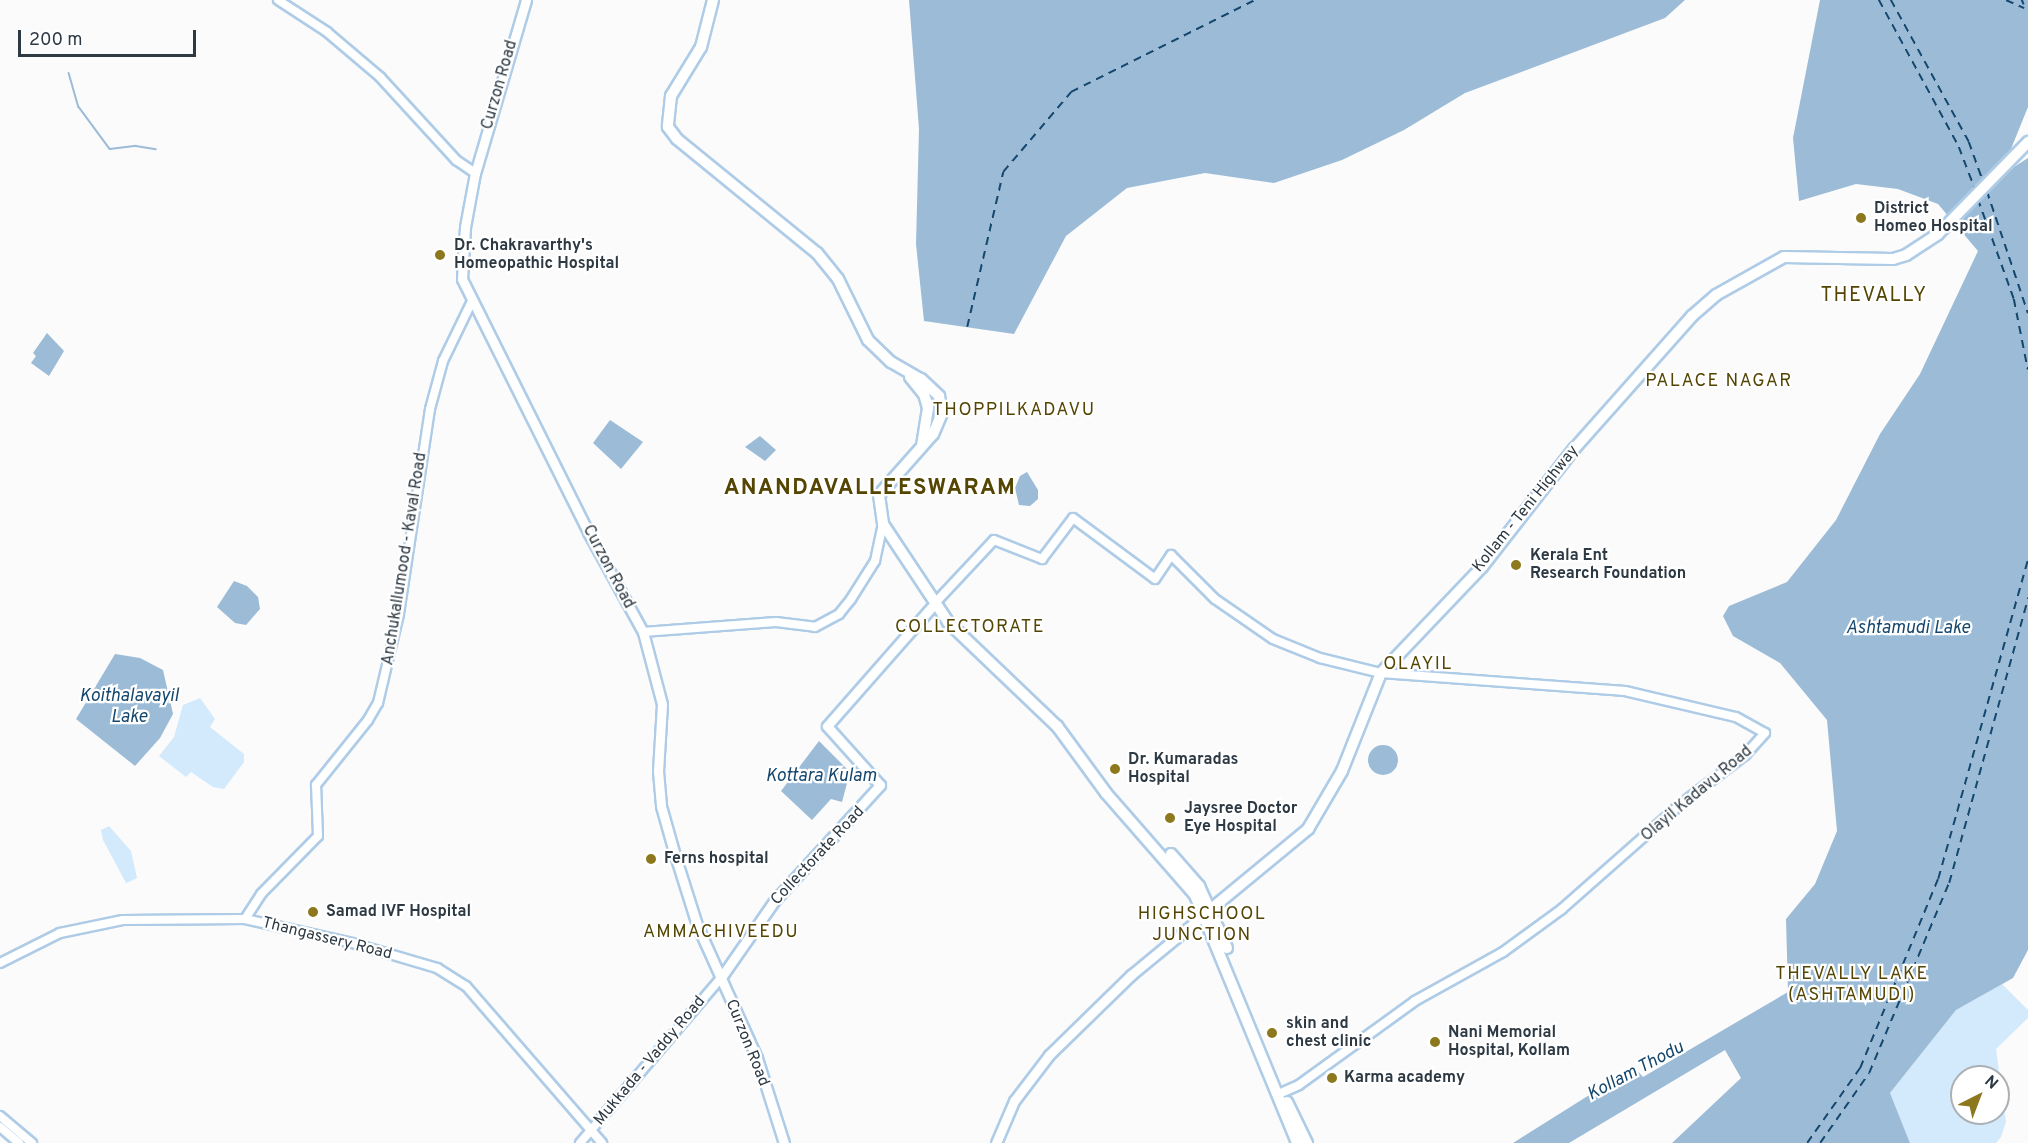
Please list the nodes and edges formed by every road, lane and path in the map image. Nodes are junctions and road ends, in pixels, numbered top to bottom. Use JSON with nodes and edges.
{"nodes":[{"id":1,"x":279,"y":0,"type":"edge"},
{"id":2,"x":526,"y":0,"type":"edge"},
{"id":3,"x":713,"y":0,"type":"edge"},
{"id":4,"x":2026,"y":144,"type":"edge"},
{"id":5,"x":475,"y":173,"type":"junction"},
{"id":6,"x":472,"y":301,"type":"junction"},
{"id":7,"x":883,"y":524,"type":"junction"},
{"id":8,"x":935,"y":603,"type":"junction"},
{"id":9,"x":643,"y":632,"type":"junction"},
{"id":10,"x":1381,"y":673,"type":"junction"},
{"id":11,"x":1208,"y":912,"type":"junction"},
{"id":12,"x":245,"y":919,"type":"junction"},
{"id":13,"x":0,"y":963,"type":"edge"},
{"id":14,"x":720,"y":979,"type":"junction"},
{"id":15,"x":1280,"y":1095,"type":"junction"},
{"id":16,"x":0,"y":1116,"type":"edge"},
{"id":17,"x":0,"y":1126,"type":"edge"},
{"id":18,"x":592,"y":1129,"type":"junction"},
{"id":19,"x":19,"y":1143,"type":"edge"},
{"id":20,"x":32,"y":1143,"type":"edge"},
{"id":21,"x":580,"y":1143,"type":"edge"},
{"id":22,"x":603,"y":1143,"type":"edge"},
{"id":23,"x":784,"y":1143,"type":"edge"},
{"id":24,"x":996,"y":1143,"type":"edge"},
{"id":25,"x":1297,"y":1143,"type":"edge"},
{"id":26,"x":1306,"y":1143,"type":"edge"}],
"edges":[{"from":1,"to":5,"type":"street"},
{"from":2,"to":5,"type":"main road","name":"Curzon Road"},
{"from":3,"to":7,"type":"main road"},
{"from":4,"to":10,"type":"main road","name":"Kollam - Teni Highway"},
{"from":5,"to":6,"type":"main road","name":"Curzon Road"},
{"from":6,"to":9,"type":"main road","name":"Curzon Road"},
{"from":6,"to":12,"type":"street","name":"Anchukallumood - Kaval Road"},
{"from":7,"to":8,"type":"main road"},
{"from":7,"to":9,"type":"street"},
{"from":8,"to":10,"type":"street"},
{"from":8,"to":11,"type":"main road"},
{"from":8,"to":14,"type":"main road","name":"Collectorate Road"},
{"from":9,"to":14,"type":"main road","name":"Curzon Road"},
{"from":10,"to":11,"type":"main road","name":"Kollam - Teni Highway"},
{"from":10,"to":15,"type":"street","name":"Olayil Kadavu Road"},
{"from":11,"to":15,"type":"main road"},
{"from":11,"to":24,"type":"main road"},
{"from":12,"to":13,"type":"street","name":"Thangassery Road"},
{"from":12,"to":18,"type":"street","name":"Thangassery Road"},
{"from":14,"to":18,"type":"street","name":"Mukkada - Vaddy Road"},
{"from":14,"to":23,"type":"main road","name":"Curzon Road"},
{"from":15,"to":25,"type":"main road"},
{"from":15,"to":26,"type":"main road"},
{"from":16,"to":20,"type":"street"},
{"from":17,"to":19,"type":"street"},
{"from":18,"to":21,"type":"street","name":"Mukkada - Vaddy Road"},
{"from":18,"to":22,"type":"street","name":"Thangassery Road"}]}
